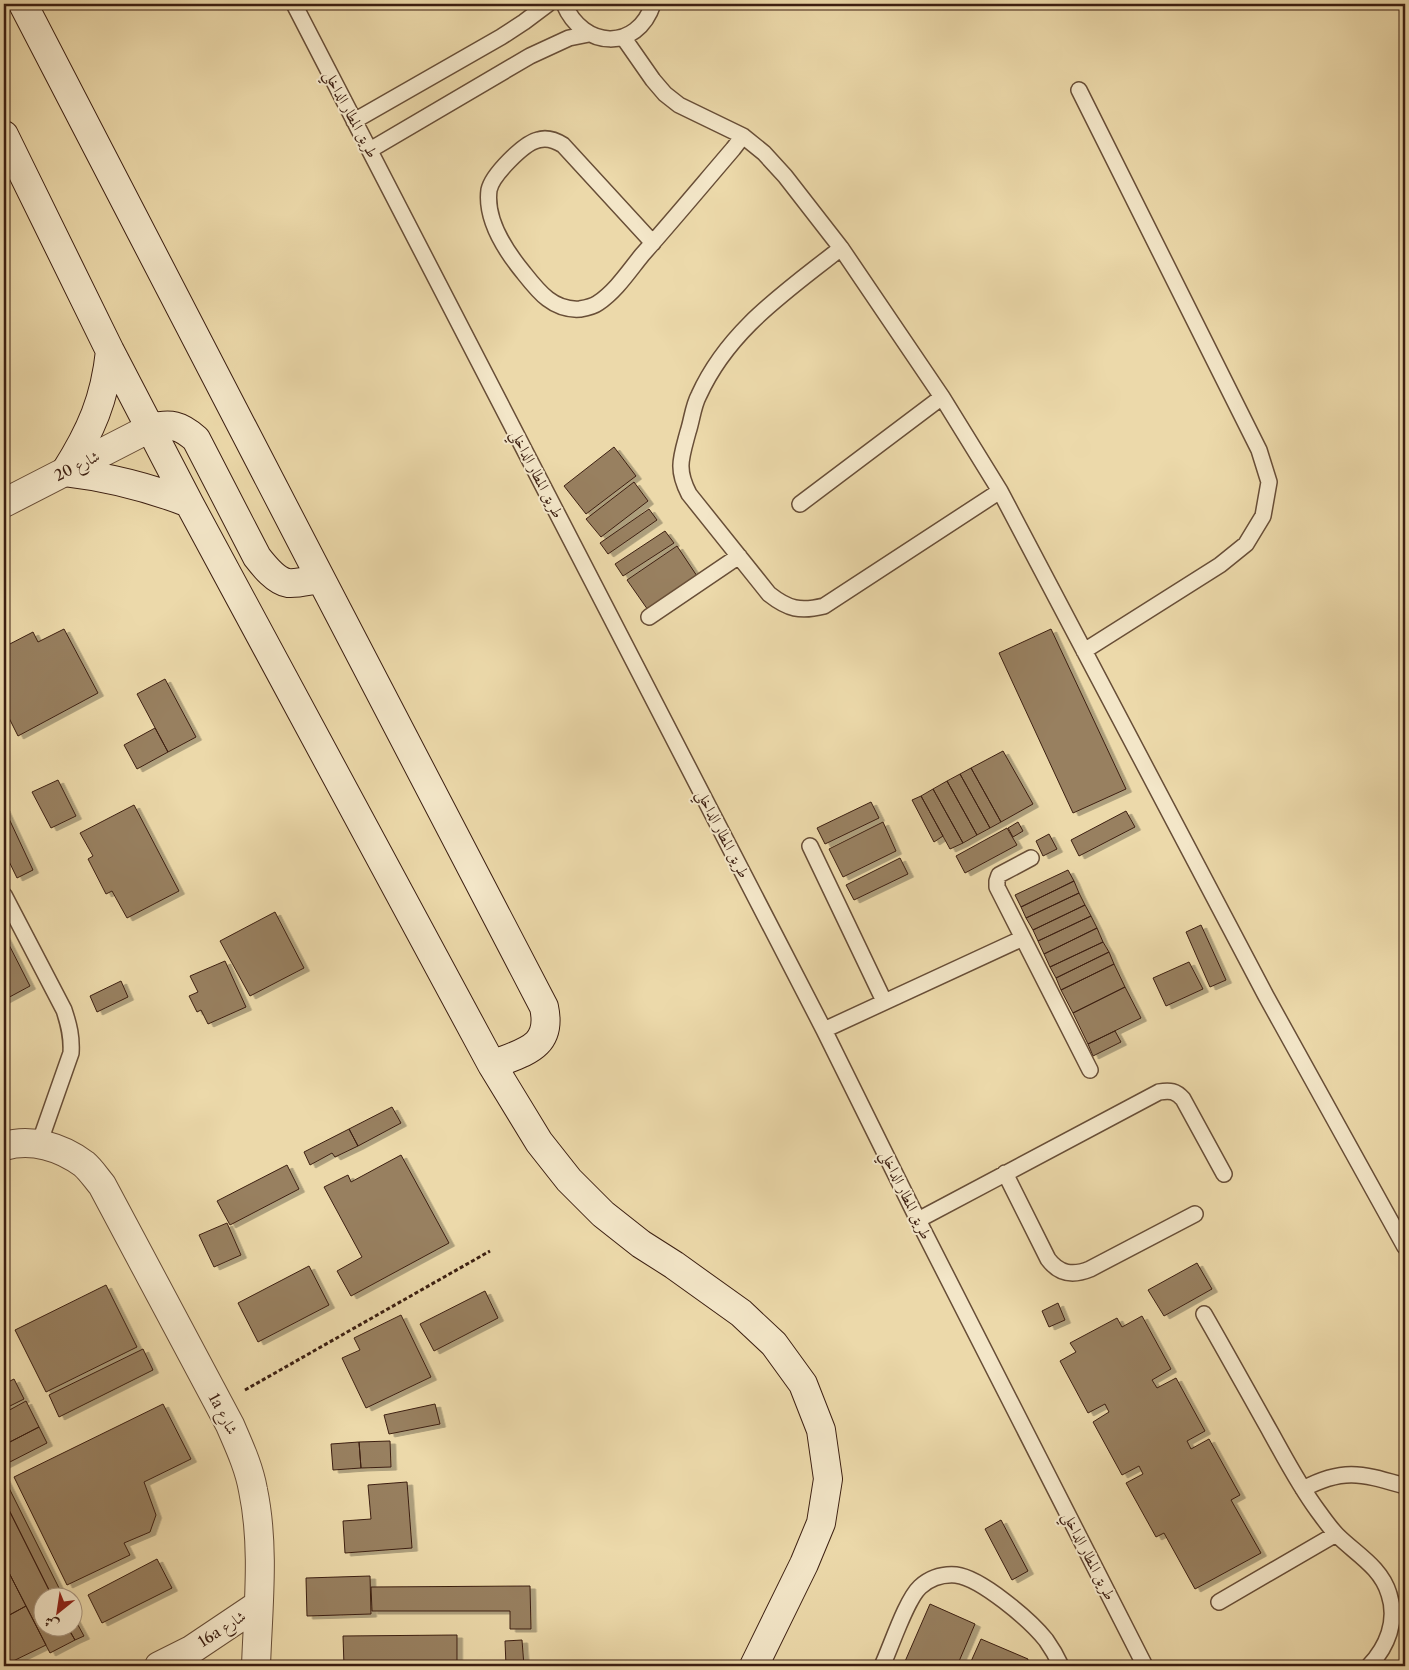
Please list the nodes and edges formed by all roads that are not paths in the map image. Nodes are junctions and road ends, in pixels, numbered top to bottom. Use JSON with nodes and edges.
{"nodes":[{"id":1,"x":23,"y":4,"type":"edge"},
{"id":2,"x":294,"y":4,"type":"edge"},
{"id":3,"x":548,"y":4,"type":"edge"},
{"id":4,"x":564,"y":4,"type":"edge"},
{"id":5,"x":655,"y":7,"type":"edge"},
{"id":6,"x":589,"y":34,"type":"junction"},
{"id":7,"x":623,"y":37,"type":"junction"},
{"id":8,"x":1079,"y":90,"type":"dead end"},
{"id":9,"x":354,"y":121,"type":"junction"},
{"id":10,"x":4,"y":135,"type":"edge"},
{"id":11,"x":743,"y":136,"type":"junction"},
{"id":12,"x":370,"y":150,"type":"junction"},
{"id":13,"x":653,"y":243,"type":"junction"},
{"id":14,"x":841,"y":248,"type":"junction"},
{"id":15,"x":110,"y":351,"type":"junction"},
{"id":16,"x":942,"y":397,"type":"junction"},
{"id":17,"x":150,"y":428,"type":"junction"},
{"id":18,"x":65,"y":472,"type":"junction"},
{"id":19,"x":1000,"y":491,"type":"junction"},
{"id":20,"x":4,"y":503,"type":"edge"},
{"id":21,"x":188,"y":503,"type":"junction"},
{"id":22,"x":800,"y":504,"type":"dead end"},
{"id":23,"x":739,"y":556,"type":"junction"},
{"id":24,"x":321,"y":579,"type":"junction"},
{"id":25,"x":649,"y":617,"type":"dead end"},
{"id":26,"x":1084,"y":651,"type":"junction"},
{"id":27,"x":810,"y":846,"type":"dead end"},
{"id":28,"x":1031,"y":858,"type":"dead end"},
{"id":29,"x":4,"y":895,"type":"edge"},
{"id":30,"x":1023,"y":938,"type":"junction"},
{"id":31,"x":884,"y":1002,"type":"junction"},
{"id":32,"x":824,"y":1030,"type":"junction"},
{"id":33,"x":492,"y":1065,"type":"junction"},
{"id":34,"x":1090,"y":1070,"type":"dead end"},
{"id":35,"x":39,"y":1144,"type":"junction"},
{"id":36,"x":4,"y":1146,"type":"edge"},
{"id":37,"x":1005,"y":1173,"type":"junction"},
{"id":38,"x":1224,"y":1174,"type":"dead end"},
{"id":39,"x":1195,"y":1214,"type":"dead end"},
{"id":40,"x":918,"y":1220,"type":"junction"},
{"id":41,"x":1405,"y":1247,"type":"edge"},
{"id":42,"x":1204,"y":1314,"type":"dead end"},
{"id":43,"x":1405,"y":1486,"type":"edge"},
{"id":44,"x":1303,"y":1489,"type":"junction"},
{"id":45,"x":1336,"y":1534,"type":"junction"},
{"id":46,"x":1219,"y":1602,"type":"dead end"},
{"id":47,"x":258,"y":1605,"type":"junction"},
{"id":48,"x":160,"y":1666,"type":"edge"},
{"id":49,"x":256,"y":1666,"type":"edge"},
{"id":50,"x":754,"y":1666,"type":"edge"},
{"id":51,"x":882,"y":1666,"type":"edge"},
{"id":52,"x":1061,"y":1666,"type":"edge"},
{"id":53,"x":1146,"y":1666,"type":"edge"},
{"id":54,"x":1369,"y":1666,"type":"edge"}],
"edges":[{"from":1,"to":24,"type":"street"},
{"from":2,"to":9,"type":"lane","name":"طريق المطار الداخلي"},
{"from":3,"to":9,"type":"lane"},
{"from":4,"to":6,"type":"lane"},
{"from":5,"to":7,"type":"lane"},
{"from":6,"to":7,"type":"lane"},
{"from":6,"to":12,"type":"lane"},
{"from":7,"to":11,"type":"lane"},
{"from":8,"to":26,"type":"lane"},
{"from":9,"to":12,"type":"lane","name":"طريق المطار الداخلي"},
{"from":10,"to":15,"type":"street"},
{"from":11,"to":13,"type":"lane"},
{"from":11,"to":14,"type":"lane"},
{"from":12,"to":32,"type":"lane","name":"طريق المطار الداخلي"},
{"from":13,"to":13,"type":"lane"},
{"from":14,"to":16,"type":"lane"},
{"from":14,"to":23,"type":"lane"},
{"from":15,"to":17,"type":"street"},
{"from":15,"to":18,"type":"street"},
{"from":16,"to":19,"type":"lane"},
{"from":16,"to":22,"type":"lane"},
{"from":17,"to":18,"type":"street","name":"شارع 20"},
{"from":17,"to":21,"type":"street"},
{"from":17,"to":24,"type":"street"},
{"from":18,"to":20,"type":"street","name":"شارع 20"},
{"from":18,"to":21,"type":"street"},
{"from":19,"to":23,"type":"lane"},
{"from":19,"to":26,"type":"lane"},
{"from":21,"to":33,"type":"street"},
{"from":23,"to":25,"type":"lane"},
{"from":24,"to":33,"type":"street"},
{"from":26,"to":41,"type":"lane"},
{"from":27,"to":31,"type":"lane"},
{"from":28,"to":30,"type":"lane"},
{"from":29,"to":35,"type":"lane"},
{"from":30,"to":31,"type":"lane"},
{"from":30,"to":34,"type":"lane"},
{"from":31,"to":32,"type":"lane"},
{"from":32,"to":40,"type":"lane","name":"طريق المطار الداخلي"},
{"from":33,"to":50,"type":"street"},
{"from":35,"to":36,"type":"street","name":"1a شارع"},
{"from":35,"to":47,"type":"street","name":"1a شارع"},
{"from":37,"to":38,"type":"lane"},
{"from":37,"to":39,"type":"lane"},
{"from":37,"to":40,"type":"lane"},
{"from":40,"to":53,"type":"lane","name":"طريق المطار الداخلي"},
{"from":42,"to":44,"type":"lane"},
{"from":43,"to":44,"type":"lane"},
{"from":44,"to":45,"type":"lane"},
{"from":45,"to":46,"type":"lane"},
{"from":45,"to":54,"type":"lane"},
{"from":47,"to":48,"type":"street","name":"16a شارع"},
{"from":47,"to":49,"type":"street","name":"1a شارع"},
{"from":51,"to":52,"type":"lane"}]}
